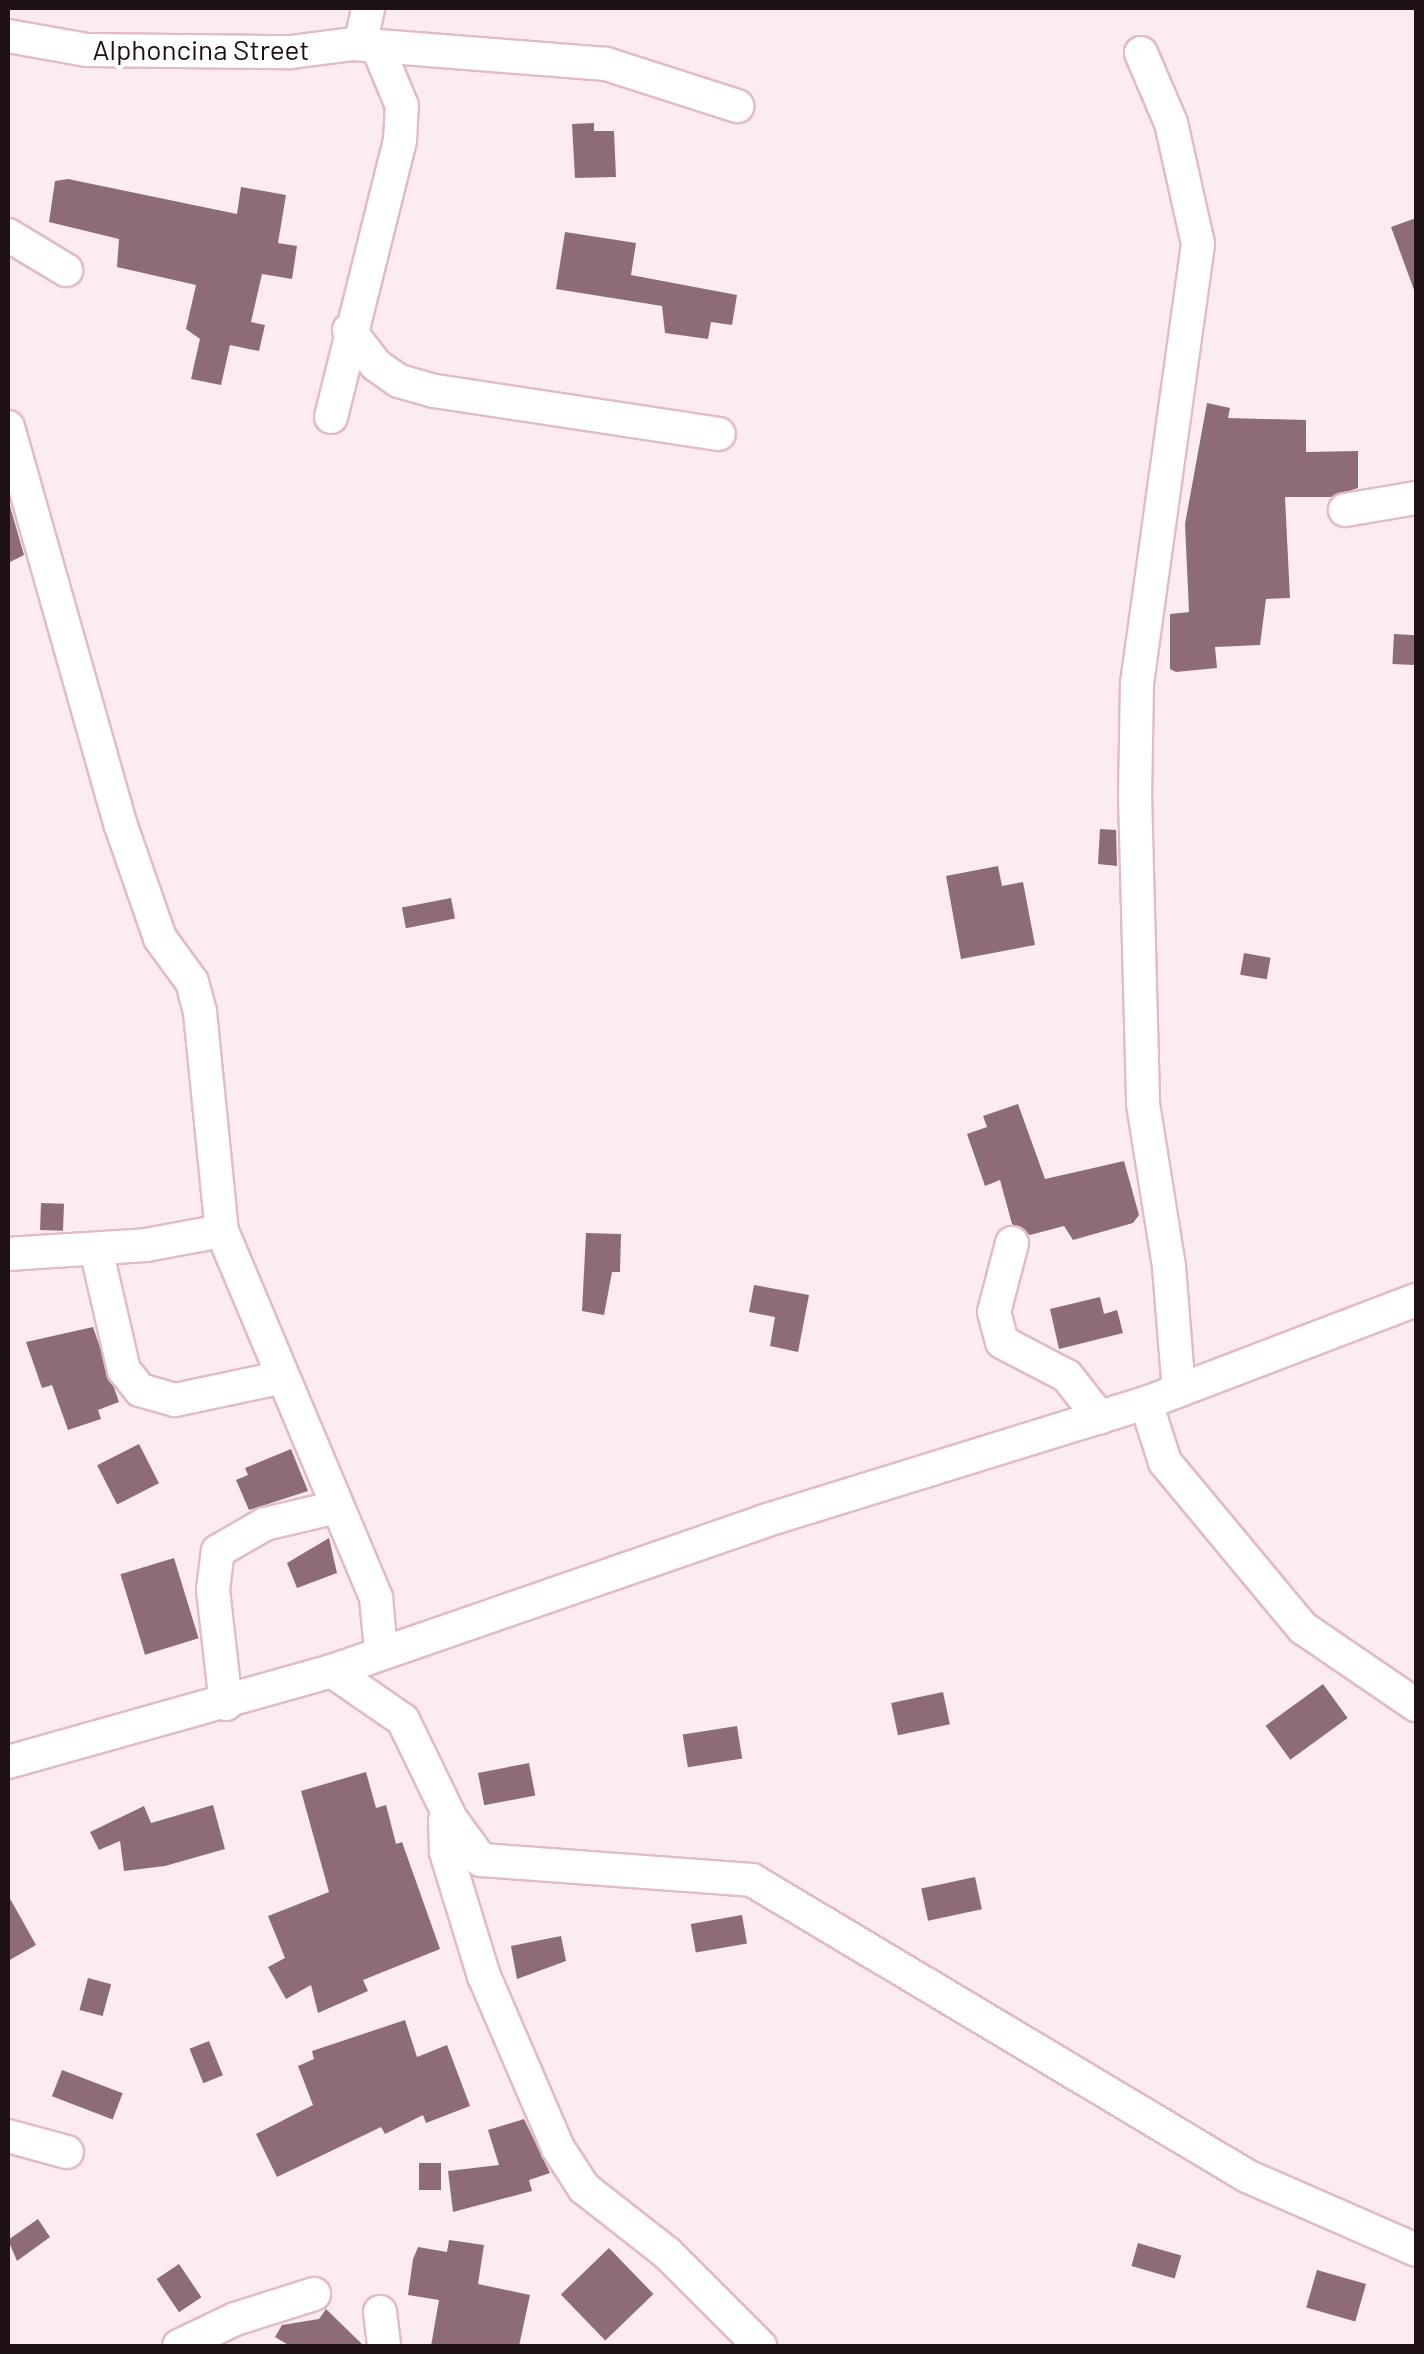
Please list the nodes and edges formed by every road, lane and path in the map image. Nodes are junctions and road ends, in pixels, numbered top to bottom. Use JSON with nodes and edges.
{"nodes":[{"id":1,"x":368,"y":8,"type":"edge"},
{"id":2,"x":8,"y":36,"type":"edge"},
{"id":3,"x":366,"y":46,"type":"junction"},
{"id":4,"x":1142,"y":54,"type":"dead end"},
{"id":5,"x":737,"y":106,"type":"dead end"},
{"id":6,"x":8,"y":235,"type":"edge"},
{"id":7,"x":66,"y":270,"type":"dead end"},
{"id":8,"x":349,"y":330,"type":"junction"},
{"id":9,"x":331,"y":417,"type":"dead end"},
{"id":10,"x":8,"y":426,"type":"edge"},
{"id":11,"x":719,"y":434,"type":"dead end"},
{"id":12,"x":1416,"y":498,"type":"edge"},
{"id":13,"x":1345,"y":510,"type":"dead end"},
{"id":14,"x":222,"y":1231,"type":"junction"},
{"id":15,"x":1012,"y":1244,"type":"dead end"},
{"id":16,"x":96,"y":1249,"type":"junction"},
{"id":17,"x":8,"y":1254,"type":"edge"},
{"id":18,"x":1416,"y":1300,"type":"edge"},
{"id":19,"x":283,"y":1378,"type":"junction"},
{"id":20,"x":1179,"y":1390,"type":"junction"},
{"id":21,"x":1146,"y":1403,"type":"junction"},
{"id":22,"x":1100,"y":1418,"type":"junction"},
{"id":23,"x":338,"y":1507,"type":"junction"},
{"id":24,"x":381,"y":1650,"type":"junction"},
{"id":25,"x":332,"y":1671,"type":"junction"},
{"id":26,"x":226,"y":1704,"type":"junction"},
{"id":27,"x":1416,"y":1705,"type":"edge"},
{"id":28,"x":8,"y":1762,"type":"edge"},
{"id":29,"x":445,"y":1806,"type":"junction"},
{"id":30,"x":8,"y":2136,"type":"edge"},
{"id":31,"x":67,"y":2152,"type":"dead end"},
{"id":32,"x":1416,"y":2250,"type":"edge"},
{"id":33,"x":314,"y":2294,"type":"dead end"},
{"id":34,"x":380,"y":2312,"type":"dead end"},
{"id":35,"x":179,"y":2346,"type":"edge"},
{"id":36,"x":384,"y":2346,"type":"edge"},
{"id":37,"x":760,"y":2346,"type":"edge"}],
"edges":[{"from":1,"to":3,"type":"street"},
{"from":2,"to":3,"type":"street","name":"Alphoncina Street"},
{"from":3,"to":5,"type":"street","name":"Alphoncina Street"},
{"from":3,"to":8,"type":"street"},
{"from":4,"to":20,"type":"street"},
{"from":6,"to":7,"type":"street"},
{"from":8,"to":9,"type":"street"},
{"from":8,"to":11,"type":"street"},
{"from":10,"to":14,"type":"street"},
{"from":12,"to":13,"type":"street"},
{"from":14,"to":16,"type":"street"},
{"from":14,"to":19,"type":"street"},
{"from":15,"to":22,"type":"street"},
{"from":16,"to":17,"type":"street"},
{"from":16,"to":19,"type":"street"},
{"from":18,"to":20,"type":"street"},
{"from":19,"to":23,"type":"street"},
{"from":20,"to":21,"type":"street"},
{"from":21,"to":22,"type":"street"},
{"from":21,"to":27,"type":"street"},
{"from":22,"to":24,"type":"street"},
{"from":23,"to":24,"type":"street"},
{"from":23,"to":26,"type":"street"},
{"from":24,"to":25,"type":"street"},
{"from":25,"to":26,"type":"street"},
{"from":25,"to":29,"type":"street"},
{"from":26,"to":28,"type":"street"},
{"from":29,"to":32,"type":"street"},
{"from":29,"to":37,"type":"street"},
{"from":30,"to":31,"type":"street"},
{"from":33,"to":35,"type":"street"},
{"from":34,"to":36,"type":"street"}]}
